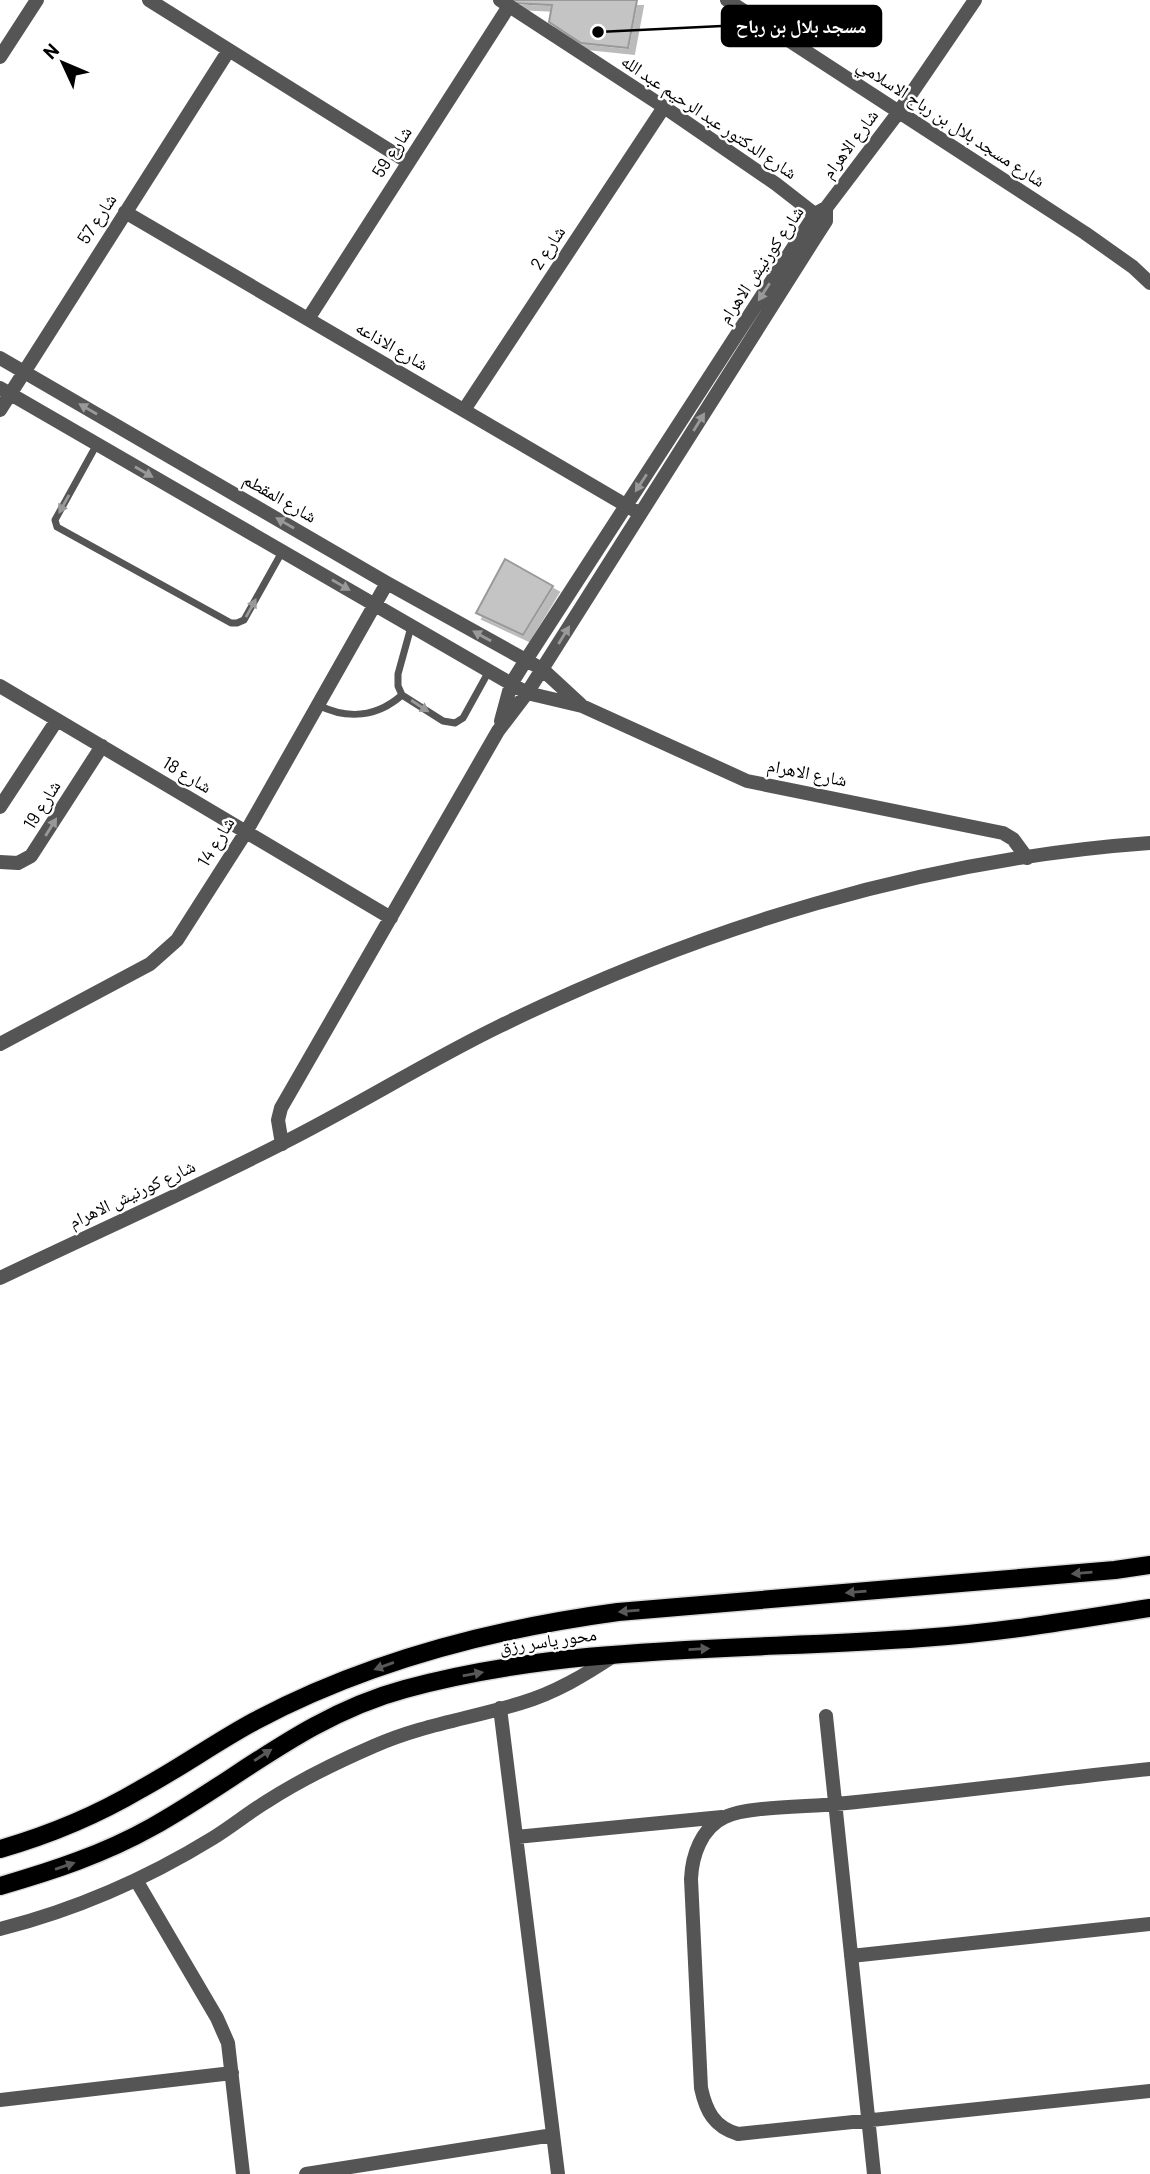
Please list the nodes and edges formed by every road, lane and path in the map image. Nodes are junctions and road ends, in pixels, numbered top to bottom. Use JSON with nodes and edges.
{"nodes":[{"id":1,"x":37,"y":0,"type":"edge"},
{"id":2,"x":149,"y":0,"type":"edge"},
{"id":3,"x":727,"y":0,"type":"edge"},
{"id":4,"x":975,"y":0,"type":"edge"},
{"id":5,"x":504,"y":3,"type":"edge"},
{"id":6,"x":229,"y":50,"type":"junction"},
{"id":7,"x":0,"y":57,"type":"edge"},
{"id":8,"x":664,"y":107,"type":"junction"},
{"id":9,"x":898,"y":113,"type":"junction"},
{"id":10,"x":408,"y":162,"type":"junction"},
{"id":11,"x":125,"y":212,"type":"junction"},
{"id":12,"x":822,"y":214,"type":"junction"},
{"id":13,"x":1150,"y":283,"type":"edge"},
{"id":14,"x":307,"y":319,"type":"junction"},
{"id":15,"x":0,"y":358,"type":"edge"},
{"id":16,"x":23,"y":371,"type":"junction"},
{"id":17,"x":5,"y":391,"type":"edge"},
{"id":18,"x":0,"y":410,"type":"edge"},
{"id":19,"x":464,"y":410,"type":"junction"},
{"id":20,"x":97,"y":444,"type":"junction"},
{"id":21,"x":626,"y":505,"type":"junction"},
{"id":22,"x":641,"y":513,"type":"junction"},
{"id":23,"x":282,"y":552,"type":"junction"},
{"id":24,"x":387,"y":583,"type":"junction"},
{"id":25,"x":375,"y":605,"type":"junction"},
{"id":26,"x":411,"y":626,"type":"junction"},
{"id":27,"x":526,"y":660,"type":"junction"},
{"id":28,"x":542,"y":669,"type":"junction"},
{"id":29,"x":489,"y":671,"type":"junction"},
{"id":30,"x":511,"y":684,"type":"junction"},
{"id":31,"x":0,"y":686,"type":"edge"},
{"id":32,"x":527,"y":693,"type":"junction"},
{"id":33,"x":402,"y":695,"type":"junction"},
{"id":34,"x":318,"y":705,"type":"junction"},
{"id":35,"x":582,"y":706,"type":"junction"},
{"id":36,"x":57,"y":720,"type":"junction"},
{"id":37,"x":498,"y":731,"type":"junction"},
{"id":38,"x":102,"y":746,"type":"junction"},
{"id":39,"x":0,"y":807,"type":"edge"},
{"id":40,"x":246,"y":832,"type":"junction"},
{"id":41,"x":1150,"y":843,"type":"edge"},
{"id":42,"x":1027,"y":858,"type":"junction"},
{"id":43,"x":0,"y":862,"type":"edge"},
{"id":44,"x":391,"y":918,"type":"junction"},
{"id":45,"x":0,"y":1044,"type":"edge"},
{"id":46,"x":282,"y":1144,"type":"junction"},
{"id":47,"x":0,"y":1278,"type":"edge"},
{"id":48,"x":1150,"y":1564,"type":"edge"},
{"id":49,"x":1150,"y":1608,"type":"edge"},
{"id":50,"x":616,"y":1653,"type":"junction"},
{"id":51,"x":500,"y":1708,"type":"junction"},
{"id":52,"x":827,"y":1716,"type":"dead end"},
{"id":53,"x":1150,"y":1769,"type":"edge"},
{"id":54,"x":835,"y":1804,"type":"junction"},
{"id":55,"x":722,"y":1817,"type":"junction"},
{"id":56,"x":516,"y":1837,"type":"junction"},
{"id":57,"x":0,"y":1849,"type":"edge"},
{"id":58,"x":136,"y":1880,"type":"junction"},
{"id":59,"x":0,"y":1886,"type":"edge"},
{"id":60,"x":1150,"y":1924,"type":"edge"},
{"id":61,"x":0,"y":1929,"type":"edge"},
{"id":62,"x":851,"y":1956,"type":"junction"},
{"id":63,"x":232,"y":2073,"type":"junction"},
{"id":64,"x":1150,"y":2091,"type":"edge"},
{"id":65,"x":0,"y":2100,"type":"edge"},
{"id":66,"x":868,"y":2120,"type":"junction"},
{"id":67,"x":553,"y":2134,"type":"junction"},
{"id":68,"x":243,"y":2174,"type":"edge"},
{"id":69,"x":306,"y":2174,"type":"edge"},
{"id":70,"x":558,"y":2174,"type":"edge"},
{"id":71,"x":874,"y":2174,"type":"edge"}],
"edges":[{"from":1,"to":7,"type":"street"},
{"from":2,"to":6,"type":"street"},
{"from":3,"to":9,"type":"street","name":"شارع مسجد بلال بن رباح الاسلامي"},
{"from":4,"to":9,"type":"street","name":"شارع الاهرام"},
{"from":5,"to":8,"type":"street","name":"شارع الدكتور عبد الرحيم عبد الله"},
{"from":5,"to":10,"type":"street","name":"شارع 59"},
{"from":6,"to":10,"type":"street"},
{"from":6,"to":11,"type":"street","name":"شارع 57"},
{"from":8,"to":12,"type":"street","name":"شارع الدكتور عبد الرحيم عبد الله"},
{"from":8,"to":19,"type":"street","name":"شارع 2"},
{"from":9,"to":12,"type":"street","name":"شارع الاهرام"},
{"from":9,"to":13,"type":"street","name":"شارع مسجد بلال بن رباح الاسلامي"},
{"from":10,"to":14,"type":"street","name":"شارع 59"},
{"from":11,"to":14,"type":"street","name":"شارع الاذاعه"},
{"from":11,"to":16,"type":"street","name":"شارع 57"},
{"from":12,"to":21,"type":"street","name":"شارع كورنيش الاهرام","one_way":true},
{"from":22,"to":12,"type":"street","name":"شارع كورنيش الاهرام","one_way":true},
{"from":14,"to":19,"type":"street","name":"شارع الاذاعه"},
{"from":15,"to":16,"type":"street","name":"شارع المقطم"},
{"from":16,"to":17,"type":"street","name":"شارع 57"},
{"from":24,"to":16,"type":"street","name":"شارع المقطم","one_way":true},
{"from":17,"to":18,"type":"street","name":"شارع 57"},
{"from":17,"to":20,"type":"street"},
{"from":19,"to":21,"type":"street","name":"شارع الاذاعه"},
{"from":20,"to":23,"type":"street","one_way":true},
{"from":20,"to":23,"type":"lane","one_way":true},
{"from":21,"to":22,"type":"street","name":"شارع الاذاعه"},
{"from":21,"to":27,"type":"street","name":"شارع كورنيش الاهرام"},
{"from":28,"to":22,"type":"street","name":"شارع كورنيش الاهرام","one_way":true},
{"from":23,"to":25,"type":"street","one_way":true},
{"from":24,"to":25,"type":"street","name":"شارع 14"},
{"from":27,"to":24,"type":"street","name":"شارع المقطم","one_way":true},
{"from":25,"to":26,"type":"street"},
{"from":25,"to":34,"type":"street","name":"شارع 14"},
{"from":26,"to":29,"type":"street"},
{"from":26,"to":33,"type":"lane"},
{"from":27,"to":28,"type":"street","name":"شارع المقطم"},
{"from":27,"to":30,"type":"street","name":"شارع كورنيش الاهرام"},
{"from":28,"to":32,"type":"street","name":"شارع كورنيش الاهرام"},
{"from":28,"to":35,"type":"street","name":"شارع الاهرام"},
{"from":29,"to":30,"type":"street"},
{"from":33,"to":29,"type":"lane","one_way":true},
{"from":30,"to":32,"type":"street"},
{"from":30,"to":37,"type":"street","name":"شارع كورنيش الاهرام"},
{"from":31,"to":36,"type":"street","name":"شارع 18"},
{"from":32,"to":35,"type":"street","name":"شارع الاهرام"},
{"from":32,"to":37,"type":"street","name":"شارع كورنيش الاهرام"},
{"from":33,"to":34,"type":"lane"},
{"from":34,"to":40,"type":"street","name":"شارع 14"},
{"from":35,"to":42,"type":"street","name":"شارع الاهرام"},
{"from":36,"to":38,"type":"street","name":"شارع 18"},
{"from":36,"to":39,"type":"street","name":"شارع 19"},
{"from":37,"to":44,"type":"street"},
{"from":38,"to":40,"type":"street","name":"شارع 18"},
{"from":43,"to":38,"type":"street","name":"شارع 19","one_way":true},
{"from":40,"to":44,"type":"street","name":"شارع 18"},
{"from":40,"to":45,"type":"street","name":"شارع 14"},
{"from":41,"to":42,"type":"street","name":"شارع كورنيش الاهرام"},
{"from":42,"to":46,"type":"street","name":"شارع كورنيش الاهرام"},
{"from":44,"to":46,"type":"street"},
{"from":46,"to":47,"type":"street","name":"شارع كورنيش الاهرام"},
{"from":48,"to":57,"type":"main road","name":"محور ياسر رزق","one_way":true},
{"from":50,"to":49,"type":"main road","name":"محور ياسر رزق","one_way":true},
{"from":50,"to":51,"type":"street"},
{"from":59,"to":50,"type":"main road","name":"محور ياسر رزق","one_way":true},
{"from":51,"to":56,"type":"street"},
{"from":51,"to":58,"type":"street"},
{"from":52,"to":54,"type":"street"},
{"from":53,"to":54,"type":"street"},
{"from":54,"to":55,"type":"street"},
{"from":54,"to":62,"type":"street"},
{"from":55,"to":56,"type":"street"},
{"from":55,"to":66,"type":"street"},
{"from":56,"to":67,"type":"street"},
{"from":58,"to":61,"type":"street"},
{"from":58,"to":63,"type":"street"},
{"from":60,"to":62,"type":"street"},
{"from":62,"to":66,"type":"street"},
{"from":63,"to":65,"type":"street"},
{"from":63,"to":68,"type":"street"},
{"from":64,"to":66,"type":"street"},
{"from":66,"to":71,"type":"street"},
{"from":67,"to":69,"type":"street"},
{"from":67,"to":70,"type":"street"}]}
